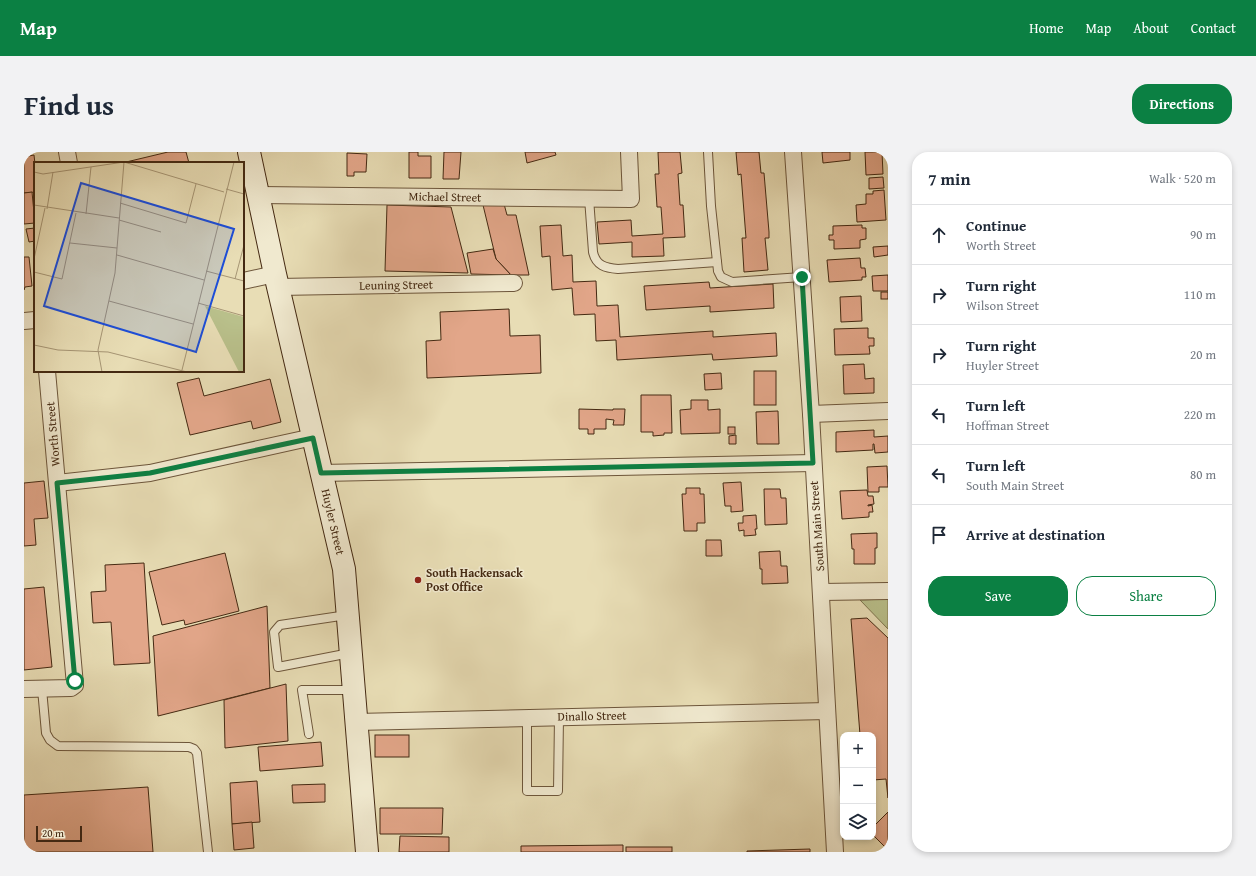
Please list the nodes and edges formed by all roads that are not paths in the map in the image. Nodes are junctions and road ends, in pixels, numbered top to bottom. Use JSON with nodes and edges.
{"nodes":[{"id":1,"x":67,"y":152,"type":"edge"},
{"id":2,"x":249,"y":152,"type":"edge"},
{"id":3,"x":629,"y":152,"type":"edge"},
{"id":4,"x":708,"y":152,"type":"edge"},
{"id":5,"x":793,"y":152,"type":"edge"},
{"id":6,"x":69,"y":162,"type":"edge"},
{"id":7,"x":258,"y":195,"type":"junction"},
{"id":8,"x":589,"y":198,"type":"junction"},
{"id":9,"x":717,"y":262,"type":"junction"},
{"id":10,"x":802,"y":277,"type":"junction"},
{"id":11,"x":244,"y":281,"type":"edge"},
{"id":12,"x":277,"y":281,"type":"junction"},
{"id":13,"x":514,"y":283,"type":"dead end"},
{"id":14,"x":34,"y":320,"type":"edge"},
{"id":15,"x":24,"y":322,"type":"edge"},
{"id":16,"x":48,"y":372,"type":"edge"},
{"id":17,"x":888,"y":411,"type":"edge"},
{"id":18,"x":811,"y":414,"type":"junction"},
{"id":19,"x":313,"y":438,"type":"junction"},
{"id":20,"x":813,"y":463,"type":"junction"},
{"id":21,"x":321,"y":473,"type":"junction"},
{"id":22,"x":57,"y":483,"type":"junction"},
{"id":23,"x":888,"y":591,"type":"edge"},
{"id":24,"x":822,"y":592,"type":"junction"},
{"id":25,"x":348,"y":615,"type":"junction"},
{"id":26,"x":351,"y":653,"type":"junction"},
{"id":27,"x":24,"y":689,"type":"edge"},
{"id":28,"x":42,"y":689,"type":"junction"},
{"id":29,"x":354,"y":690,"type":"junction"},
{"id":30,"x":827,"y":711,"type":"junction"},
{"id":31,"x":559,"y":717,"type":"junction"},
{"id":32,"x":527,"y":718,"type":"junction"},
{"id":33,"x":356,"y":722,"type":"junction"},
{"id":34,"x":309,"y":734,"type":"dead end"},
{"id":35,"x":208,"y":852,"type":"edge"},
{"id":36,"x":366,"y":852,"type":"edge"},
{"id":37,"x":835,"y":852,"type":"edge"}],
"edges":[{"from":1,"to":6,"type":"street"},
{"from":2,"to":7,"type":"street","name":"Huyler Street"},
{"from":3,"to":8,"type":"street","name":"Michael Street"},
{"from":4,"to":9,"type":"lane"},
{"from":5,"to":10,"type":"street","name":"South Main Street"},
{"from":7,"to":8,"type":"street","name":"Michael Street"},
{"from":7,"to":12,"type":"street","name":"Huyler Street"},
{"from":8,"to":9,"type":"lane"},
{"from":9,"to":10,"type":"lane"},
{"from":10,"to":18,"type":"street","name":"South Main Street"},
{"from":11,"to":12,"type":"street","name":"Leuning Street"},
{"from":12,"to":13,"type":"street","name":"Leuning Street"},
{"from":12,"to":19,"type":"street","name":"Huyler Street"},
{"from":14,"to":15,"type":"street"},
{"from":16,"to":22,"type":"street","name":"Worth Street"},
{"from":17,"to":18,"type":"street"},
{"from":18,"to":20,"type":"street","name":"South Main Street"},
{"from":19,"to":21,"type":"street","name":"Huyler Street"},
{"from":19,"to":22,"type":"street"},
{"from":20,"to":21,"type":"street"},
{"from":20,"to":24,"type":"street","name":"South Main Street"},
{"from":21,"to":25,"type":"street","name":"Huyler Street"},
{"from":22,"to":28,"type":"street","name":"Worth Street"},
{"from":23,"to":24,"type":"street"},
{"from":24,"to":30,"type":"street","name":"South Main Street"},
{"from":25,"to":26,"type":"street","name":"Huyler Street"},
{"from":25,"to":26,"type":"lane"},
{"from":26,"to":29,"type":"street","name":"Huyler Street"},
{"from":27,"to":28,"type":"street"},
{"from":28,"to":35,"type":"lane"},
{"from":29,"to":33,"type":"street","name":"Huyler Street"},
{"from":29,"to":34,"type":"lane"},
{"from":30,"to":31,"type":"street","name":"Dinallo Street"},
{"from":30,"to":37,"type":"street","name":"South Main Street"},
{"from":31,"to":32,"type":"street","name":"Dinallo Street"},
{"from":31,"to":32,"type":"lane"},
{"from":32,"to":33,"type":"street","name":"Dinallo Street"},
{"from":33,"to":36,"type":"street","name":"Huyler Street"}]}
